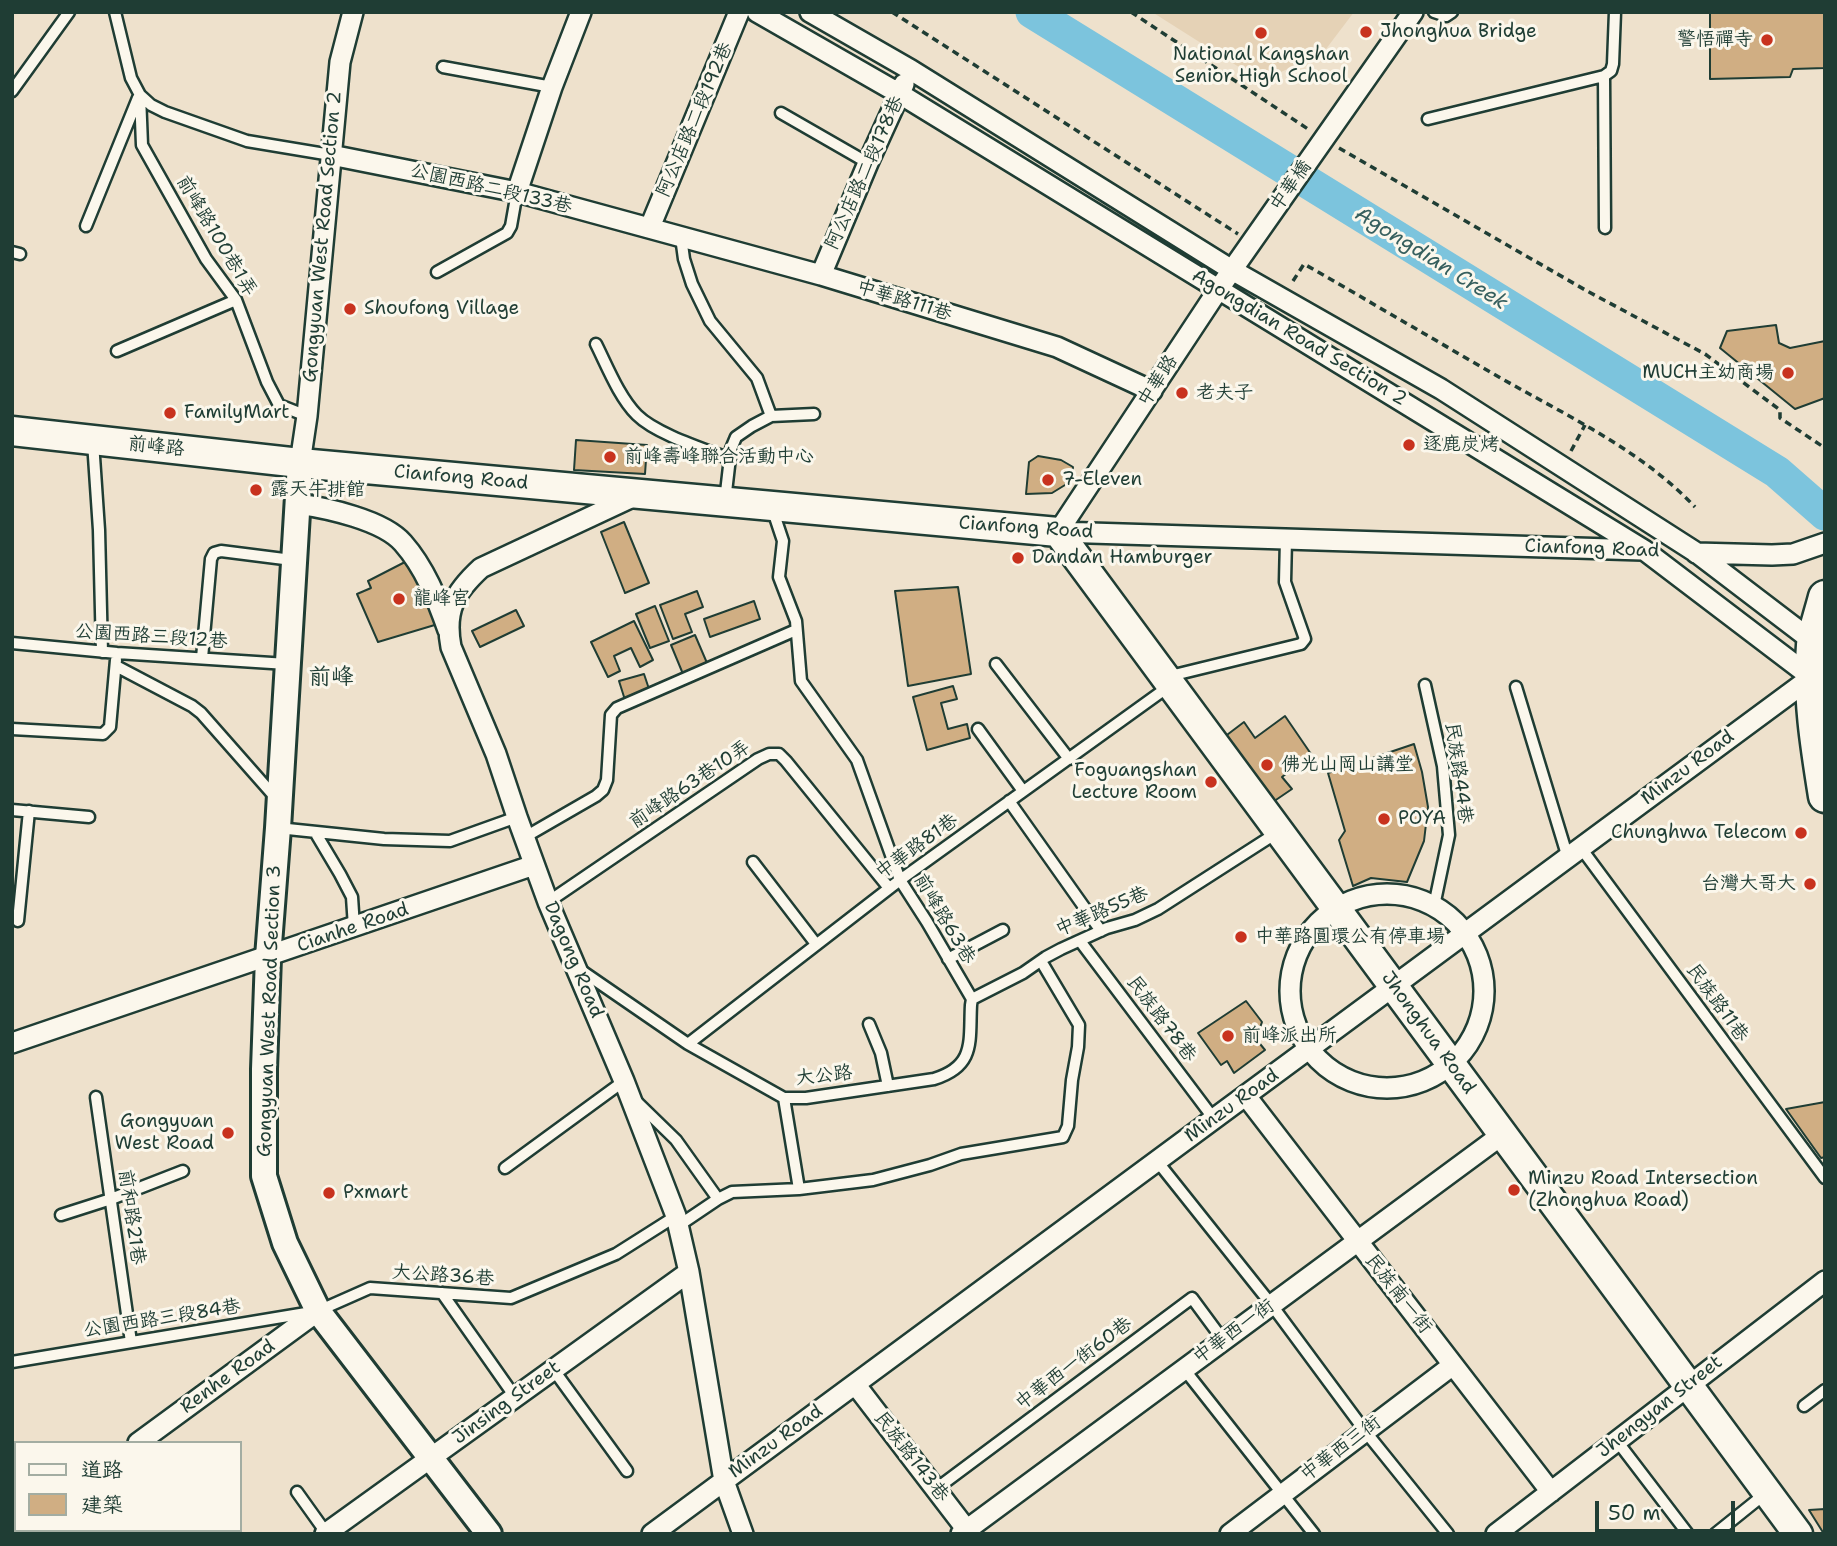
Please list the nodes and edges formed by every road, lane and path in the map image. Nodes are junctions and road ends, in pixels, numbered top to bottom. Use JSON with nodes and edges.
{"nodes":[{"id":1,"x":69,"y":12,"type":"edge"},
{"id":2,"x":115,"y":12,"type":"edge"},
{"id":3,"x":353,"y":12,"type":"edge"},
{"id":4,"x":581,"y":12,"type":"edge"},
{"id":5,"x":739,"y":12,"type":"edge"},
{"id":6,"x":757,"y":12,"type":"edge"},
{"id":7,"x":810,"y":12,"type":"edge"},
{"id":8,"x":892,"y":12,"type":"edge"},
{"id":9,"x":1131,"y":12,"type":"edge"},
{"id":10,"x":1413,"y":12,"type":"edge"},
{"id":11,"x":1434,"y":12,"type":"edge"},
{"id":12,"x":1452,"y":12,"type":"edge"},
{"id":13,"x":1615,"y":12,"type":"edge"},
{"id":14,"x":443,"y":67,"type":"dead end"},
{"id":15,"x":911,"y":70,"type":"junction"},
{"id":16,"x":1604,"y":76,"type":"junction"},
{"id":17,"x":552,"y":88,"type":"junction"},
{"id":18,"x":12,"y":91,"type":"edge"},
{"id":19,"x":900,"y":94,"type":"junction"},
{"id":20,"x":140,"y":95,"type":"junction"},
{"id":21,"x":781,"y":113,"type":"dead end"},
{"id":22,"x":1429,"y":120,"type":"dead end"},
{"id":23,"x":1324,"y":139,"type":"junction"},
{"id":24,"x":331,"y":155,"type":"junction"},
{"id":25,"x":868,"y":163,"type":"junction"},
{"id":26,"x":1074,"y":172,"type":"junction"},
{"id":27,"x":517,"y":192,"type":"junction"},
{"id":28,"x":1062,"y":192,"type":"junction"},
{"id":29,"x":86,"y":226,"type":"dead end"},
{"id":30,"x":650,"y":228,"type":"junction"},
{"id":31,"x":1605,"y":228,"type":"dead end"},
{"id":32,"x":681,"y":237,"type":"junction"},
{"id":33,"x":1255,"y":237,"type":"junction"},
{"id":34,"x":1232,"y":270,"type":"junction"},
{"id":35,"x":438,"y":272,"type":"dead end"},
{"id":36,"x":821,"y":275,"type":"junction"},
{"id":37,"x":1293,"y":281,"type":"dead end"},
{"id":38,"x":1218,"y":290,"type":"junction"},
{"id":39,"x":236,"y":300,"type":"junction"},
{"id":40,"x":596,"y":344,"type":"dead end"},
{"id":41,"x":117,"y":351,"type":"dead end"},
{"id":42,"x":1441,"y":389,"type":"junction"},
{"id":43,"x":1152,"y":391,"type":"junction"},
{"id":44,"x":814,"y":414,"type":"dead end"},
{"id":45,"x":1426,"y":415,"type":"junction"},
{"id":46,"x":307,"y":416,"type":"junction"},
{"id":47,"x":771,"y":416,"type":"junction"},
{"id":48,"x":1585,"y":425,"type":"junction"},
{"id":49,"x":12,"y":431,"type":"edge"},
{"id":50,"x":93,"y":440,"type":"junction"},
{"id":51,"x":1825,"y":448,"type":"edge"},
{"id":52,"x":1571,"y":452,"type":"dead end"},
{"id":53,"x":730,"y":459,"type":"junction"},
{"id":54,"x":300,"y":463,"type":"junction"},
{"id":55,"x":640,"y":494,"type":"junction"},
{"id":56,"x":724,"y":502,"type":"junction"},
{"id":57,"x":298,"y":503,"type":"junction"},
{"id":58,"x":772,"y":506,"type":"junction"},
{"id":59,"x":1695,"y":507,"type":"dead end"},
{"id":60,"x":1058,"y":532,"type":"junction"},
{"id":61,"x":1286,"y":539,"type":"junction"},
{"id":62,"x":1825,"y":543,"type":"edge"},
{"id":63,"x":1644,"y":550,"type":"junction"},
{"id":64,"x":1697,"y":553,"type":"junction"},
{"id":65,"x":294,"y":560,"type":"junction"},
{"id":66,"x":1825,"y":597,"type":"edge"},
{"id":67,"x":796,"y":630,"type":"junction"},
{"id":68,"x":448,"y":631,"type":"junction"},
{"id":69,"x":12,"y":643,"type":"edge"},
{"id":70,"x":102,"y":652,"type":"junction"},
{"id":71,"x":117,"y":653,"type":"junction"},
{"id":72,"x":202,"y":658,"type":"junction"},
{"id":73,"x":288,"y":664,"type":"junction"},
{"id":74,"x":996,"y":664,"type":"dead end"},
{"id":75,"x":1819,"y":664,"type":"edge"},
{"id":76,"x":116,"y":666,"type":"junction"},
{"id":77,"x":1169,"y":681,"type":"junction"},
{"id":78,"x":1425,"y":685,"type":"dead end"},
{"id":79,"x":1516,"y":687,"type":"dead end"},
{"id":80,"x":12,"y":729,"type":"edge"},
{"id":81,"x":978,"y":729,"type":"dead end"},
{"id":82,"x":1069,"y":759,"type":"junction"},
{"id":83,"x":1023,"y":791,"type":"junction"},
{"id":84,"x":1825,"y":796,"type":"edge"},
{"id":85,"x":279,"y":801,"type":"junction"},
{"id":86,"x":1009,"y":801,"type":"junction"},
{"id":87,"x":12,"y":810,"type":"edge"},
{"id":88,"x":29,"y":811,"type":"junction"},
{"id":89,"x":89,"y":817,"type":"dead end"},
{"id":90,"x":517,"y":817,"type":"junction"},
{"id":91,"x":278,"y":828,"type":"junction"},
{"id":92,"x":1279,"y":831,"type":"junction"},
{"id":93,"x":315,"y":832,"type":"junction"},
{"id":94,"x":525,"y":837,"type":"junction"},
{"id":95,"x":1574,"y":853,"type":"junction"},
{"id":96,"x":753,"y":862,"type":"dead end"},
{"id":97,"x":534,"y":865,"type":"junction"},
{"id":98,"x":900,"y":880,"type":"junction"},
{"id":99,"x":889,"y":888,"type":"junction"},
{"id":100,"x":548,"y":902,"type":"junction"},
{"id":101,"x":1434,"y":906,"type":"junction"},
{"id":102,"x":1336,"y":908,"type":"junction"},
{"id":103,"x":18,"y":921,"type":"dead end"},
{"id":104,"x":355,"y":927,"type":"junction"},
{"id":105,"x":1003,"y":930,"type":"dead end"},
{"id":106,"x":1101,"y":931,"type":"junction"},
{"id":107,"x":1466,"y":933,"type":"junction"},
{"id":108,"x":1080,"y":941,"type":"junction"},
{"id":109,"x":816,"y":944,"type":"junction"},
{"id":110,"x":268,"y":957,"type":"junction"},
{"id":111,"x":948,"y":959,"type":"junction"},
{"id":112,"x":1041,"y":961,"type":"junction"},
{"id":113,"x":573,"y":964,"type":"junction"},
{"id":114,"x":1394,"y":986,"type":"junction"},
{"id":115,"x":972,"y":999,"type":"junction"},
{"id":116,"x":869,"y":1024,"type":"dead end"},
{"id":117,"x":12,"y":1042,"type":"edge"},
{"id":118,"x":688,"y":1044,"type":"junction"},
{"id":119,"x":1309,"y":1049,"type":"junction"},
{"id":120,"x":1451,"y":1064,"type":"junction"},
{"id":121,"x":888,"y":1086,"type":"junction"},
{"id":122,"x":627,"y":1088,"type":"junction"},
{"id":123,"x":1246,"y":1096,"type":"junction"},
{"id":124,"x":96,"y":1097,"type":"dead end"},
{"id":125,"x":784,"y":1098,"type":"junction"},
{"id":126,"x":1214,"y":1119,"type":"junction"},
{"id":127,"x":1503,"y":1134,"type":"junction"},
{"id":128,"x":1157,"y":1161,"type":"junction"},
{"id":129,"x":505,"y":1168,"type":"dead end"},
{"id":130,"x":183,"y":1171,"type":"dead end"},
{"id":131,"x":1825,"y":1178,"type":"edge"},
{"id":132,"x":799,"y":1189,"type":"junction"},
{"id":133,"x":111,"y":1199,"type":"junction"},
{"id":134,"x":718,"y":1199,"type":"junction"},
{"id":135,"x":61,"y":1216,"type":"dead end"},
{"id":136,"x":677,"y":1221,"type":"junction"},
{"id":137,"x":1358,"y":1241,"type":"junction"},
{"id":138,"x":689,"y":1272,"type":"junction"},
{"id":139,"x":1825,"y":1281,"type":"edge"},
{"id":140,"x":442,"y":1293,"type":"junction"},
{"id":141,"x":1271,"y":1304,"type":"junction"},
{"id":142,"x":318,"y":1311,"type":"junction"},
{"id":143,"x":1223,"y":1340,"type":"junction"},
{"id":144,"x":131,"y":1342,"type":"junction"},
{"id":145,"x":12,"y":1362,"type":"edge"},
{"id":146,"x":1453,"y":1365,"type":"junction"},
{"id":147,"x":1184,"y":1369,"type":"junction"},
{"id":148,"x":553,"y":1370,"type":"junction"},
{"id":149,"x":855,"y":1384,"type":"junction"},
{"id":150,"x":1689,"y":1386,"type":"junction"},
{"id":151,"x":1825,"y":1390,"type":"edge"},
{"id":152,"x":515,"y":1396,"type":"junction"},
{"id":153,"x":1804,"y":1406,"type":"dead end"},
{"id":154,"x":1365,"y":1431,"type":"junction"},
{"id":155,"x":141,"y":1441,"type":"edge"},
{"id":156,"x":1617,"y":1441,"type":"junction"},
{"id":157,"x":431,"y":1458,"type":"junction"},
{"id":158,"x":627,"y":1471,"type":"dead end"},
{"id":159,"x":724,"y":1481,"type":"junction"},
{"id":160,"x":936,"y":1489,"type":"junction"},
{"id":161,"x":297,"y":1492,"type":"dead end"},
{"id":162,"x":1551,"y":1492,"type":"junction"},
{"id":163,"x":1767,"y":1492,"type":"junction"},
{"id":164,"x":1283,"y":1494,"type":"junction"},
{"id":165,"x":966,"y":1532,"type":"edge"},
{"id":166,"x":326,"y":1533,"type":"edge"},
{"id":167,"x":489,"y":1534,"type":"edge"},
{"id":168,"x":652,"y":1534,"type":"edge"},
{"id":169,"x":743,"y":1534,"type":"edge"},
{"id":170,"x":1230,"y":1534,"type":"edge"},
{"id":171,"x":1314,"y":1534,"type":"edge"},
{"id":172,"x":1448,"y":1534,"type":"edge"},
{"id":173,"x":1496,"y":1534,"type":"edge"},
{"id":174,"x":1688,"y":1534,"type":"edge"},
{"id":175,"x":1715,"y":1534,"type":"edge"},
{"id":176,"x":1798,"y":1534,"type":"edge"}],
"edges":[{"from":1,"to":18,"type":"lane"},
{"from":2,"to":20,"type":"lane","name":"前峰路100巷1弄"},
{"from":3,"to":24,"type":"street","name":"Gongyuan West Road Section 2"},
{"from":4,"to":17,"type":"street"},
{"from":5,"to":30,"type":"street","name":"阿公店路二段192巷"},
{"from":6,"to":19,"type":"street","name":"Agongdian Road Section 2"},
{"from":7,"to":15,"type":"street","name":"Agongdian Road Section 2"},
{"from":8,"to":33,"type":"path"},
{"from":9,"to":23,"type":"path"},
{"from":10,"to":23,"type":"street"},
{"from":11,"to":12,"type":"lane"},
{"from":13,"to":16,"type":"lane"},
{"from":14,"to":17,"type":"lane"},
{"from":15,"to":19,"type":"street","name":"阿公店路二段178巷"},
{"from":15,"to":26,"type":"street","name":"Agongdian Road Section 2"},
{"from":16,"to":22,"type":"lane"},
{"from":16,"to":31,"type":"lane"},
{"from":17,"to":27,"type":"street"},
{"from":19,"to":25,"type":"street","name":"阿公店路二段178巷"},
{"from":19,"to":28,"type":"street","name":"Agongdian Road Section 2"},
{"from":20,"to":24,"type":"lane"},
{"from":20,"to":29,"type":"lane"},
{"from":20,"to":39,"type":"lane","name":"前峰路100巷1弄"},
{"from":21,"to":25,"type":"lane"},
{"from":23,"to":33,"type":"street","name":"中華橋"},
{"from":23,"to":51,"type":"path"},
{"from":24,"to":27,"type":"street","name":"公園西路二段133巷"},
{"from":24,"to":46,"type":"street","name":"Gongyuan West Road Section 2"},
{"from":25,"to":36,"type":"street","name":"阿公店路二段178巷"},
{"from":26,"to":28,"type":"street"},
{"from":26,"to":34,"type":"street","name":"Agongdian Road Section 2"},
{"from":27,"to":30,"type":"street","name":"公園西路二段133巷"},
{"from":27,"to":35,"type":"lane"},
{"from":28,"to":38,"type":"street","name":"Agongdian Road Section 2"},
{"from":30,"to":32,"type":"street","name":"中華路111巷"},
{"from":32,"to":36,"type":"street","name":"中華路111巷"},
{"from":32,"to":47,"type":"lane"},
{"from":33,"to":34,"type":"street","name":"中華路"},
{"from":34,"to":38,"type":"street","name":"中華路"},
{"from":34,"to":42,"type":"street","name":"Agongdian Road Section 2"},
{"from":36,"to":43,"type":"street","name":"中華路111巷"},
{"from":37,"to":48,"type":"path"},
{"from":38,"to":43,"type":"street","name":"中華路"},
{"from":38,"to":45,"type":"street","name":"Agongdian Road Section 2"},
{"from":39,"to":41,"type":"lane"},
{"from":39,"to":46,"type":"lane","name":"前峰路100巷1弄"},
{"from":40,"to":53,"type":"lane"},
{"from":42,"to":45,"type":"street"},
{"from":42,"to":64,"type":"street","name":"Agongdian Road Section 2"},
{"from":43,"to":60,"type":"street","name":"中華路"},
{"from":44,"to":47,"type":"lane"},
{"from":45,"to":63,"type":"street","name":"Agongdian Road Section 2"},
{"from":46,"to":54,"type":"street","name":"Gongyuan West Road Section 2"},
{"from":47,"to":53,"type":"lane"},
{"from":48,"to":52,"type":"path"},
{"from":48,"to":59,"type":"path"},
{"from":49,"to":50,"type":"main road","name":"前峰路"},
{"from":50,"to":54,"type":"main road","name":"前峰路"},
{"from":50,"to":70,"type":"lane"},
{"from":53,"to":56,"type":"lane"},
{"from":54,"to":55,"type":"main road","name":"Cianfong Road"},
{"from":54,"to":57,"type":"street","name":"Gongyuan West Road Section 3"},
{"from":55,"to":56,"type":"main road","name":"Cianfong Road"},
{"from":55,"to":68,"type":"street"},
{"from":56,"to":58,"type":"main road","name":"Cianfong Road"},
{"from":57,"to":65,"type":"street","name":"Gongyuan West Road Section 3"},
{"from":57,"to":68,"type":"street","name":"Dagong Road"},
{"from":58,"to":60,"type":"main road","name":"Cianfong Road"},
{"from":58,"to":67,"type":"lane","name":"前峰路63巷"},
{"from":60,"to":61,"type":"street","name":"Cianfong Road"},
{"from":60,"to":77,"type":"main road","name":"Jhonghua Road"},
{"from":61,"to":63,"type":"street","name":"Cianfong Road"},
{"from":61,"to":77,"type":"lane"},
{"from":62,"to":64,"type":"street","name":"Cianfong Road"},
{"from":63,"to":64,"type":"street","name":"Cianfong Road"},
{"from":63,"to":75,"type":"street","name":"Agongdian Road Section 2"},
{"from":64,"to":75,"type":"street","name":"Agongdian Road Section 2"},
{"from":65,"to":72,"type":"lane"},
{"from":65,"to":73,"type":"street","name":"Gongyuan West Road Section 3"},
{"from":66,"to":75,"type":"main road"},
{"from":67,"to":94,"type":"lane"},
{"from":67,"to":98,"type":"lane","name":"前峰路63巷"},
{"from":68,"to":90,"type":"street","name":"Dagong Road"},
{"from":69,"to":70,"type":"lane","name":"公園西路三段12巷"},
{"from":70,"to":71,"type":"lane","name":"公園西路三段12巷"},
{"from":71,"to":72,"type":"lane","name":"公園西路三段12巷"},
{"from":71,"to":76,"type":"lane"},
{"from":72,"to":73,"type":"lane","name":"公園西路三段12巷"},
{"from":73,"to":85,"type":"street","name":"Gongyuan West Road Section 3"},
{"from":74,"to":82,"type":"lane"},
{"from":75,"to":84,"type":"main road"},
{"from":75,"to":95,"type":"street","name":"Minzu Road"},
{"from":76,"to":80,"type":"lane"},
{"from":76,"to":85,"type":"lane","name":"公園西路三段12巷"},
{"from":77,"to":82,"type":"lane","name":"中華路81巷"},
{"from":77,"to":92,"type":"main road","name":"Jhonghua Road"},
{"from":78,"to":101,"type":"lane","name":"民族路44巷"},
{"from":79,"to":95,"type":"lane","name":"民族路11巷"},
{"from":81,"to":83,"type":"lane"},
{"from":82,"to":83,"type":"lane","name":"中華路81巷"},
{"from":83,"to":86,"type":"lane","name":"中華路81巷"},
{"from":85,"to":91,"type":"street","name":"Gongyuan West Road Section 3"},
{"from":86,"to":98,"type":"lane","name":"中華路81巷"},
{"from":86,"to":106,"type":"lane"},
{"from":87,"to":88,"type":"lane"},
{"from":88,"to":89,"type":"lane"},
{"from":88,"to":103,"type":"lane"},
{"from":90,"to":93,"type":"lane"},
{"from":90,"to":94,"type":"street","name":"Dagong Road"},
{"from":91,"to":93,"type":"lane"},
{"from":91,"to":110,"type":"street","name":"Gongyuan West Road Section 3"},
{"from":92,"to":102,"type":"main road","name":"Jhonghua Road"},
{"from":92,"to":106,"type":"lane","name":"中華路55巷"},
{"from":93,"to":104,"type":"lane"},
{"from":94,"to":97,"type":"street","name":"Dagong Road"},
{"from":95,"to":107,"type":"street","name":"Minzu Road"},
{"from":95,"to":131,"type":"lane","name":"民族路11巷"},
{"from":96,"to":109,"type":"lane"},
{"from":97,"to":100,"type":"street","name":"Dagong Road"},
{"from":97,"to":104,"type":"street","name":"Cianhe Road"},
{"from":98,"to":99,"type":"lane","name":"中華路81巷"},
{"from":98,"to":111,"type":"lane","name":"前峰路63巷"},
{"from":99,"to":100,"type":"lane","name":"前峰路63巷10弄"},
{"from":99,"to":109,"type":"lane","name":"中華路81巷"},
{"from":100,"to":113,"type":"street","name":"Dagong Road"},
{"from":101,"to":102,"type":"street"},
{"from":101,"to":107,"type":"street"},
{"from":102,"to":114,"type":"main road","name":"Jhonghua Road"},
{"from":102,"to":119,"type":"street"},
{"from":104,"to":110,"type":"street","name":"Cianhe Road"},
{"from":105,"to":111,"type":"lane"},
{"from":106,"to":108,"type":"lane","name":"中華路55巷"},
{"from":107,"to":114,"type":"street","name":"Minzu Road"},
{"from":107,"to":120,"type":"street"},
{"from":108,"to":112,"type":"lane","name":"中華路55巷"},
{"from":108,"to":126,"type":"lane","name":"民族路78巷"},
{"from":109,"to":118,"type":"lane","name":"中華路81巷"},
{"from":110,"to":117,"type":"street","name":"Cianhe Road"},
{"from":110,"to":142,"type":"street","name":"Gongyuan West Road Section 3"},
{"from":111,"to":115,"type":"lane","name":"前峰路63巷"},
{"from":112,"to":115,"type":"lane","name":"中華路55巷"},
{"from":112,"to":132,"type":"lane"},
{"from":113,"to":118,"type":"lane","name":"大公路"},
{"from":113,"to":122,"type":"street","name":"Dagong Road"},
{"from":114,"to":119,"type":"street","name":"Minzu Road"},
{"from":114,"to":120,"type":"main road","name":"Jhonghua Road"},
{"from":115,"to":121,"type":"lane","name":"大公路"},
{"from":116,"to":121,"type":"lane"},
{"from":118,"to":125,"type":"lane","name":"大公路"},
{"from":119,"to":120,"type":"street"},
{"from":119,"to":123,"type":"street","name":"Minzu Road"},
{"from":120,"to":127,"type":"main road","name":"Jhonghua Road"},
{"from":121,"to":125,"type":"lane","name":"大公路"},
{"from":122,"to":129,"type":"lane"},
{"from":122,"to":134,"type":"lane"},
{"from":122,"to":136,"type":"street","name":"Dagong Road"},
{"from":123,"to":126,"type":"street","name":"Minzu Road"},
{"from":123,"to":137,"type":"street","name":"民族南一街"},
{"from":124,"to":133,"type":"lane","name":"前和路21巷"},
{"from":125,"to":132,"type":"lane"},
{"from":126,"to":128,"type":"street","name":"Minzu Road"},
{"from":127,"to":137,"type":"street","name":"中華西一街"},
{"from":127,"to":150,"type":"main road","name":"Jhonghua Road"},
{"from":128,"to":141,"type":"lane"},
{"from":128,"to":149,"type":"street","name":"Minzu Road"},
{"from":130,"to":133,"type":"lane"},
{"from":132,"to":134,"type":"lane"},
{"from":133,"to":135,"type":"lane"},
{"from":133,"to":144,"type":"lane","name":"前和路21巷"},
{"from":134,"to":136,"type":"lane","name":"大公路36巷"},
{"from":136,"to":138,"type":"street","name":"Dagong Road"},
{"from":136,"to":140,"type":"lane","name":"大公路36巷"},
{"from":137,"to":141,"type":"street","name":"中華西一街"},
{"from":137,"to":146,"type":"street","name":"民族南一街"},
{"from":138,"to":148,"type":"street","name":"Jinsing Street"},
{"from":138,"to":159,"type":"street","name":"Dagong Road"},
{"from":139,"to":150,"type":"street","name":"Jhengyan Street"},
{"from":140,"to":142,"type":"lane","name":"大公路36巷"},
{"from":140,"to":152,"type":"lane"},
{"from":141,"to":143,"type":"street","name":"中華西一街"},
{"from":141,"to":154,"type":"lane"},
{"from":142,"to":144,"type":"lane","name":"公園西路三段84巷"},
{"from":142,"to":155,"type":"street","name":"Renhe Road"},
{"from":142,"to":157,"type":"street","name":"Gongyuan West Road Section 3"},
{"from":143,"to":147,"type":"street","name":"中華西一街"},
{"from":143,"to":160,"type":"lane","name":"中華西一街60巷"},
{"from":144,"to":145,"type":"lane","name":"公園西路三段84巷"},
{"from":146,"to":154,"type":"street","name":"中華西三街"},
{"from":146,"to":162,"type":"street","name":"民族南一街"},
{"from":147,"to":164,"type":"lane"},
{"from":147,"to":165,"type":"street","name":"中華西一街"},
{"from":148,"to":152,"type":"street","name":"Jinsing Street"},
{"from":148,"to":158,"type":"lane"},
{"from":149,"to":159,"type":"street","name":"Minzu Road"},
{"from":149,"to":160,"type":"street","name":"民族路143巷"},
{"from":150,"to":156,"type":"street","name":"Jhengyan Street"},
{"from":150,"to":163,"type":"main road","name":"Jhonghua Road"},
{"from":151,"to":153,"type":"lane"},
{"from":152,"to":157,"type":"street","name":"Jinsing Street"},
{"from":154,"to":164,"type":"street","name":"中華西三街"},
{"from":154,"to":172,"type":"lane"},
{"from":156,"to":162,"type":"street","name":"Jhengyan Street"},
{"from":156,"to":174,"type":"lane"},
{"from":157,"to":166,"type":"street","name":"Jinsing Street"},
{"from":157,"to":167,"type":"street","name":"Gongyuan West Road Section 3"},
{"from":159,"to":168,"type":"street","name":"Minzu Road"},
{"from":159,"to":169,"type":"street","name":"Dagong Road"},
{"from":160,"to":165,"type":"street","name":"民族路143巷"},
{"from":161,"to":166,"type":"lane"},
{"from":162,"to":173,"type":"street","name":"Jhengyan Street"},
{"from":163,"to":175,"type":"lane"},
{"from":163,"to":176,"type":"main road","name":"Jhonghua Road"},
{"from":164,"to":170,"type":"street","name":"中華西三街"},
{"from":164,"to":171,"type":"lane"}]}
